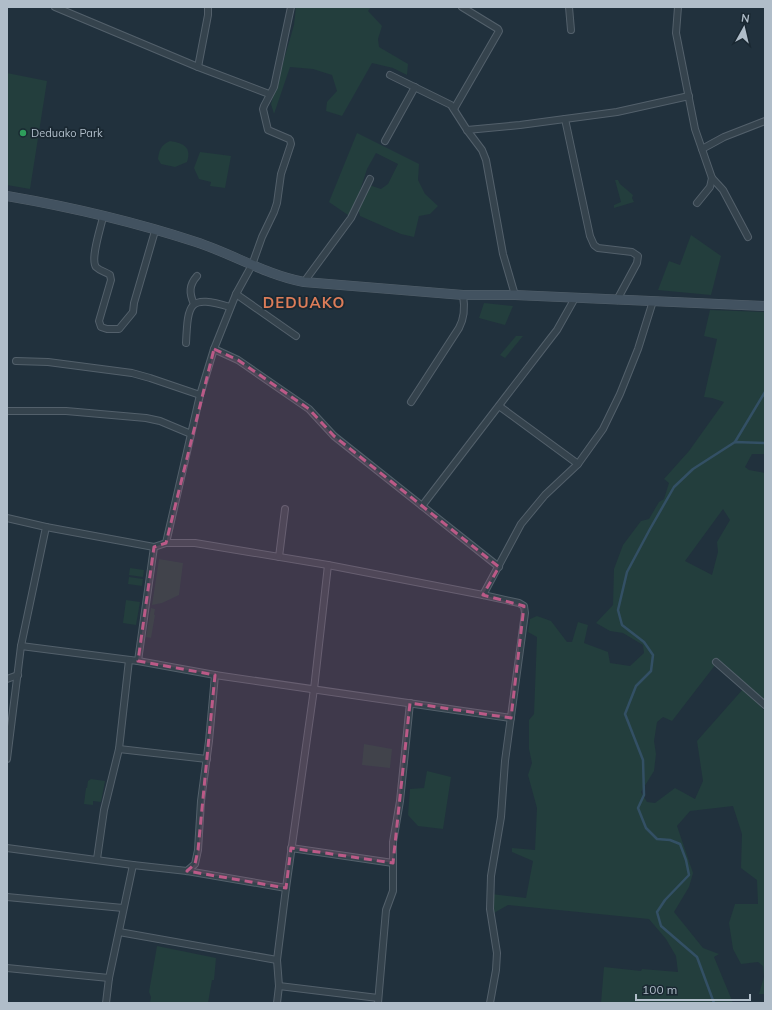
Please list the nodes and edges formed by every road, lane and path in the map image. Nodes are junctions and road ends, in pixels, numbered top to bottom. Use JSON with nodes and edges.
{"nodes":[{"id":1,"x":55,"y":7,"type":"edge"},
{"id":2,"x":208,"y":7,"type":"edge"},
{"id":3,"x":290,"y":7,"type":"edge"},
{"id":4,"x":462,"y":7,"type":"edge"},
{"id":5,"x":569,"y":7,"type":"edge"},
{"id":6,"x":678,"y":7,"type":"edge"},
{"id":7,"x":571,"y":30,"type":"dead end"},
{"id":8,"x":198,"y":67,"type":"junction"},
{"id":9,"x":390,"y":75,"type":"dead end"},
{"id":10,"x":415,"y":87,"type":"junction"},
{"id":11,"x":269,"y":94,"type":"junction"},
{"id":12,"x":689,"y":96,"type":"junction"},
{"id":13,"x":454,"y":109,"type":"junction"},
{"id":14,"x":565,"y":119,"type":"junction"},
{"id":15,"x":765,"y":121,"type":"edge"},
{"id":16,"x":467,"y":130,"type":"junction"},
{"id":17,"x":385,"y":141,"type":"dead end"},
{"id":18,"x":702,"y":149,"type":"junction"},
{"id":19,"x":712,"y":178,"type":"junction"},
{"id":20,"x":370,"y":180,"type":"dead end"},
{"id":21,"x":7,"y":196,"type":"edge"},
{"id":22,"x":697,"y":203,"type":"dead end"},
{"id":23,"x":103,"y":217,"type":"junction"},
{"id":24,"x":155,"y":231,"type":"junction"},
{"id":25,"x":748,"y":237,"type":"dead end"},
{"id":26,"x":252,"y":265,"type":"junction"},
{"id":27,"x":198,"y":276,"type":"dead end"},
{"id":28,"x":304,"y":282,"type":"junction"},
{"id":29,"x":236,"y":294,"type":"junction"},
{"id":30,"x":463,"y":295,"type":"junction"},
{"id":31,"x":515,"y":295,"type":"junction"},
{"id":32,"x":575,"y":298,"type":"junction"},
{"id":33,"x":617,"y":300,"type":"junction"},
{"id":34,"x":653,"y":301,"type":"junction"},
{"id":35,"x":194,"y":304,"type":"junction"},
{"id":36,"x":765,"y":306,"type":"edge"},
{"id":37,"x":230,"y":307,"type":"junction"},
{"id":38,"x":296,"y":336,"type":"dead end"},
{"id":39,"x":186,"y":342,"type":"dead end"},
{"id":40,"x":214,"y":349,"type":"junction"},
{"id":41,"x":16,"y":361,"type":"dead end"},
{"id":42,"x":200,"y":395,"type":"junction"},
{"id":43,"x":411,"y":402,"type":"dead end"},
{"id":44,"x":499,"y":406,"type":"junction"},
{"id":45,"x":7,"y":411,"type":"edge"},
{"id":46,"x":191,"y":434,"type":"junction"},
{"id":47,"x":578,"y":464,"type":"junction"},
{"id":48,"x":422,"y":506,"type":"junction"},
{"id":49,"x":285,"y":509,"type":"dead end"},
{"id":50,"x":7,"y":518,"type":"edge"},
{"id":51,"x":46,"y":527,"type":"junction"},
{"id":52,"x":166,"y":543,"type":"junction"},
{"id":53,"x":154,"y":547,"type":"junction"},
{"id":54,"x":279,"y":557,"type":"junction"},
{"id":55,"x":328,"y":565,"type":"junction"},
{"id":56,"x":499,"y":567,"type":"junction"},
{"id":57,"x":483,"y":595,"type":"junction"},
{"id":58,"x":21,"y":646,"type":"junction"},
{"id":59,"x":129,"y":660,"type":"junction"},
{"id":60,"x":138,"y":661,"type":"junction"},
{"id":61,"x":716,"y":662,"type":"dead end"},
{"id":62,"x":18,"y":675,"type":"junction"},
{"id":63,"x":215,"y":675,"type":"junction"},
{"id":64,"x":7,"y":679,"type":"edge"},
{"id":65,"x":314,"y":689,"type":"junction"},
{"id":66,"x":410,"y":703,"type":"junction"},
{"id":67,"x":765,"y":705,"type":"edge"},
{"id":68,"x":511,"y":718,"type":"junction"},
{"id":69,"x":119,"y":749,"type":"junction"},
{"id":70,"x":7,"y":759,"type":"edge"},
{"id":71,"x":207,"y":759,"type":"junction"},
{"id":72,"x":7,"y":848,"type":"edge"},
{"id":73,"x":291,"y":848,"type":"junction"},
{"id":74,"x":97,"y":859,"type":"junction"},
{"id":75,"x":393,"y":863,"type":"junction"},
{"id":76,"x":133,"y":865,"type":"junction"},
{"id":77,"x":187,"y":871,"type":"junction"},
{"id":78,"x":286,"y":888,"type":"junction"},
{"id":79,"x":7,"y":897,"type":"edge"},
{"id":80,"x":123,"y":908,"type":"junction"},
{"id":81,"x":119,"y":932,"type":"junction"},
{"id":82,"x":277,"y":960,"type":"junction"},
{"id":83,"x":7,"y":968,"type":"edge"},
{"id":84,"x":109,"y":978,"type":"junction"},
{"id":85,"x":279,"y":986,"type":"junction"},
{"id":86,"x":378,"y":1000,"type":"edge"},
{"id":87,"x":106,"y":1003,"type":"edge"},
{"id":88,"x":277,"y":1003,"type":"edge"},
{"id":89,"x":490,"y":1003,"type":"edge"}],
"edges":[{"from":1,"to":8,"type":"street"},
{"from":2,"to":8,"type":"street"},
{"from":3,"to":11,"type":"street"},
{"from":4,"to":13,"type":"street"},
{"from":5,"to":7,"type":"street"},
{"from":6,"to":12,"type":"street"},
{"from":8,"to":11,"type":"street"},
{"from":9,"to":10,"type":"street"},
{"from":10,"to":13,"type":"street"},
{"from":10,"to":17,"type":"street"},
{"from":11,"to":26,"type":"street"},
{"from":12,"to":14,"type":"street"},
{"from":12,"to":18,"type":"street"},
{"from":13,"to":16,"type":"street"},
{"from":14,"to":16,"type":"street"},
{"from":14,"to":33,"type":"street"},
{"from":15,"to":18,"type":"street"},
{"from":16,"to":31,"type":"street"},
{"from":18,"to":19,"type":"street"},
{"from":19,"to":22,"type":"street"},
{"from":19,"to":25,"type":"street"},
{"from":20,"to":28,"type":"street"},
{"from":21,"to":23,"type":"street"},
{"from":23,"to":24,"type":"street"},
{"from":23,"to":24,"type":"street"},
{"from":24,"to":26,"type":"street"},
{"from":26,"to":28,"type":"street"},
{"from":26,"to":29,"type":"street"},
{"from":27,"to":35,"type":"street"},
{"from":28,"to":30,"type":"street"},
{"from":29,"to":37,"type":"street"},
{"from":29,"to":38,"type":"street"},
{"from":30,"to":31,"type":"street"},
{"from":30,"to":43,"type":"street"},
{"from":31,"to":32,"type":"street"},
{"from":32,"to":33,"type":"street"},
{"from":32,"to":44,"type":"street"},
{"from":33,"to":34,"type":"street"},
{"from":34,"to":36,"type":"street"},
{"from":34,"to":47,"type":"street"},
{"from":35,"to":37,"type":"street"},
{"from":35,"to":39,"type":"street"},
{"from":37,"to":40,"type":"street"},
{"from":40,"to":42,"type":"street"},
{"from":40,"to":48,"type":"street"},
{"from":41,"to":42,"type":"street"},
{"from":42,"to":46,"type":"street"},
{"from":44,"to":47,"type":"street"},
{"from":44,"to":48,"type":"street"},
{"from":45,"to":46,"type":"street"},
{"from":46,"to":52,"type":"street"},
{"from":47,"to":56,"type":"street"},
{"from":48,"to":56,"type":"street"},
{"from":49,"to":54,"type":"street"},
{"from":50,"to":51,"type":"street"},
{"from":51,"to":53,"type":"street"},
{"from":51,"to":58,"type":"street"},
{"from":52,"to":53,"type":"street"},
{"from":52,"to":54,"type":"street"},
{"from":53,"to":60,"type":"street"},
{"from":54,"to":55,"type":"street"},
{"from":55,"to":57,"type":"street"},
{"from":55,"to":65,"type":"street"},
{"from":56,"to":57,"type":"street"},
{"from":57,"to":68,"type":"street"},
{"from":58,"to":59,"type":"street"},
{"from":58,"to":62,"type":"street"},
{"from":59,"to":60,"type":"street"},
{"from":59,"to":69,"type":"street"},
{"from":60,"to":63,"type":"street"},
{"from":61,"to":67,"type":"street"},
{"from":62,"to":64,"type":"street"},
{"from":62,"to":70,"type":"street"},
{"from":63,"to":65,"type":"street"},
{"from":63,"to":71,"type":"street"},
{"from":65,"to":66,"type":"street"},
{"from":65,"to":73,"type":"street"},
{"from":66,"to":68,"type":"street"},
{"from":66,"to":75,"type":"street"},
{"from":68,"to":89,"type":"street"},
{"from":69,"to":71,"type":"street"},
{"from":69,"to":74,"type":"street"},
{"from":71,"to":77,"type":"street"},
{"from":72,"to":74,"type":"street"},
{"from":73,"to":75,"type":"street"},
{"from":73,"to":78,"type":"street"},
{"from":74,"to":76,"type":"street"},
{"from":75,"to":86,"type":"street"},
{"from":76,"to":77,"type":"street"},
{"from":76,"to":80,"type":"street"},
{"from":77,"to":78,"type":"street"},
{"from":78,"to":82,"type":"street"},
{"from":79,"to":80,"type":"street"},
{"from":80,"to":81,"type":"street"},
{"from":81,"to":82,"type":"street"},
{"from":81,"to":84,"type":"street"},
{"from":82,"to":85,"type":"street"},
{"from":83,"to":84,"type":"street"},
{"from":84,"to":87,"type":"street"},
{"from":85,"to":86,"type":"street"},
{"from":85,"to":88,"type":"street"}]}
